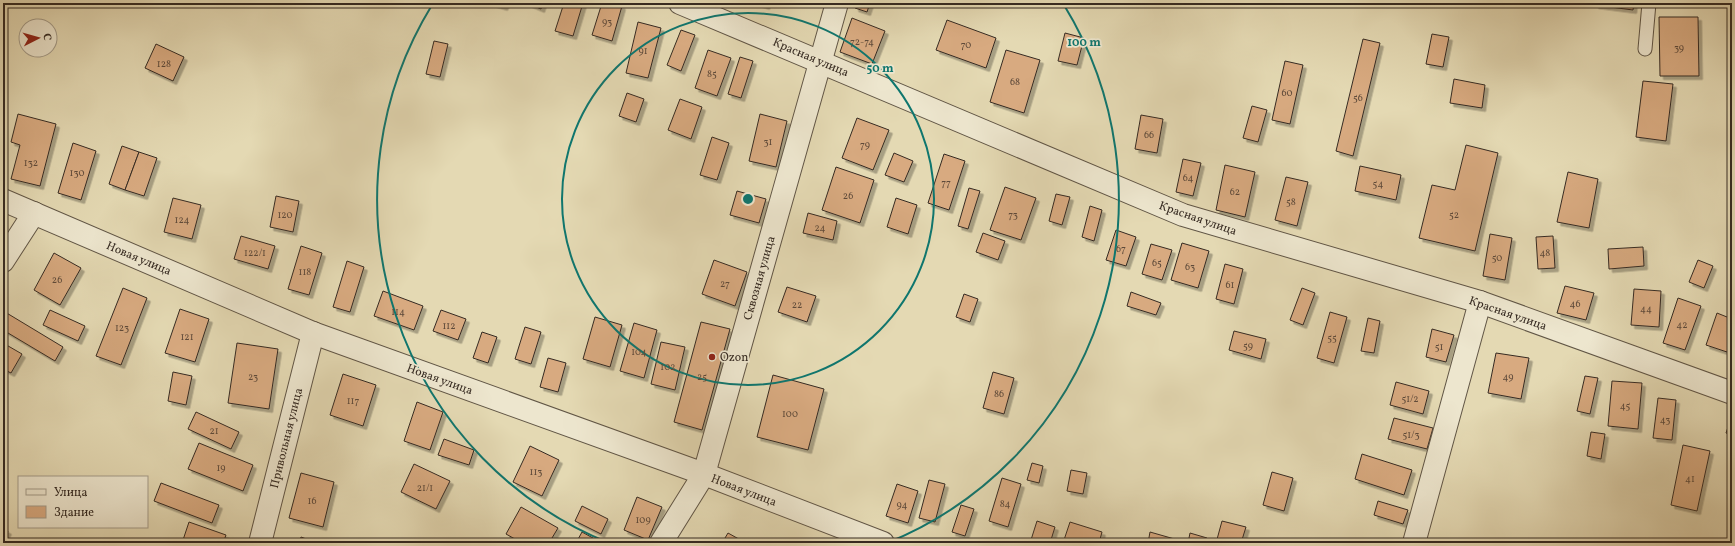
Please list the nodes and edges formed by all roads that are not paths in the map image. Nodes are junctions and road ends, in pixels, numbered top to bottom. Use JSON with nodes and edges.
{"nodes":[{"id":1,"x":680,"y":3,"type":"edge"},
{"id":2,"x":837,"y":3,"type":"edge"},
{"id":3,"x":1649,"y":3,"type":"edge"},
{"id":4,"x":1644,"y":49,"type":"dead end"},
{"id":5,"x":820,"y":61,"type":"junction"},
{"id":6,"x":3,"y":200,"type":"edge"},
{"id":7,"x":34,"y":213,"type":"junction"},
{"id":8,"x":3,"y":261,"type":"edge"},
{"id":9,"x":1480,"y":302,"type":"junction"},
{"id":10,"x":313,"y":333,"type":"junction"},
{"id":11,"x":1732,"y":393,"type":"edge"},
{"id":12,"x":704,"y":474,"type":"junction"},
{"id":13,"x":260,"y":543,"type":"edge"},
{"id":14,"x":661,"y":543,"type":"edge"},
{"id":15,"x":882,"y":543,"type":"edge"},
{"id":16,"x":1414,"y":543,"type":"edge"}],
"edges":[{"from":1,"to":5,"type":"street","name":"Красная улица"},
{"from":2,"to":5,"type":"street","name":"Сквозная улица"},
{"from":3,"to":4,"type":"lane"},
{"from":5,"to":9,"type":"street","name":"Красная улица"},
{"from":5,"to":12,"type":"street","name":"Сквозная улица"},
{"from":6,"to":7,"type":"street","name":"Новая улица"},
{"from":7,"to":8,"type":"street"},
{"from":7,"to":10,"type":"street","name":"Новая улица"},
{"from":9,"to":11,"type":"street","name":"Красная улица"},
{"from":9,"to":16,"type":"street"},
{"from":10,"to":12,"type":"street","name":"Новая улица"},
{"from":10,"to":13,"type":"street","name":"Привольная улица"},
{"from":12,"to":14,"type":"street","name":"Сквозная улица"},
{"from":12,"to":15,"type":"street","name":"Новая улица"}]}
